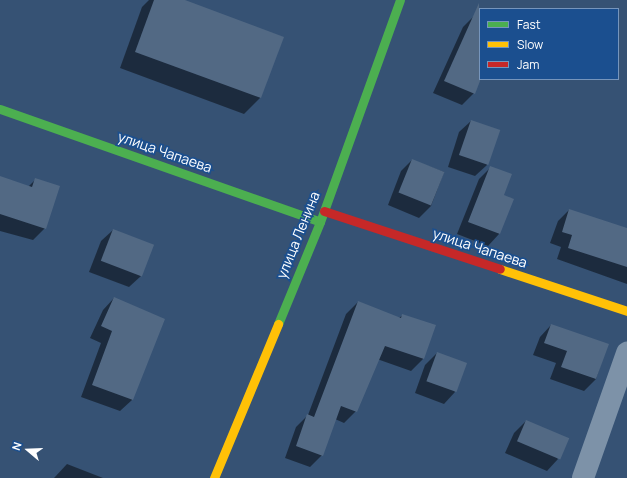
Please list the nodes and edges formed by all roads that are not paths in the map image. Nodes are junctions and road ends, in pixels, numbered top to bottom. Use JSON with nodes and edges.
{"nodes":[{"id":1,"x":400,"y":0,"type":"edge"},
{"id":2,"x":0,"y":109,"type":"edge"},
{"id":3,"x":324,"y":211,"type":"junction"},
{"id":4,"x":320,"y":222,"type":"junction"},
{"id":5,"x":627,"y":311,"type":"edge"},
{"id":6,"x":627,"y":353,"type":"edge"},
{"id":7,"x":214,"y":478,"type":"edge"},
{"id":8,"x":583,"y":478,"type":"edge"}],
"edges":[{"from":1,"to":3,"type":"street","name":"улица Ленина"},
{"from":2,"to":4,"type":"street","name":"улица Чапаева"},
{"from":3,"to":4,"type":"street","name":"улица Ленина"},
{"from":3,"to":5,"type":"street","name":"улица Чапаева"},
{"from":4,"to":7,"type":"street","name":"улица Ленина"},
{"from":6,"to":8,"type":"street"}]}
